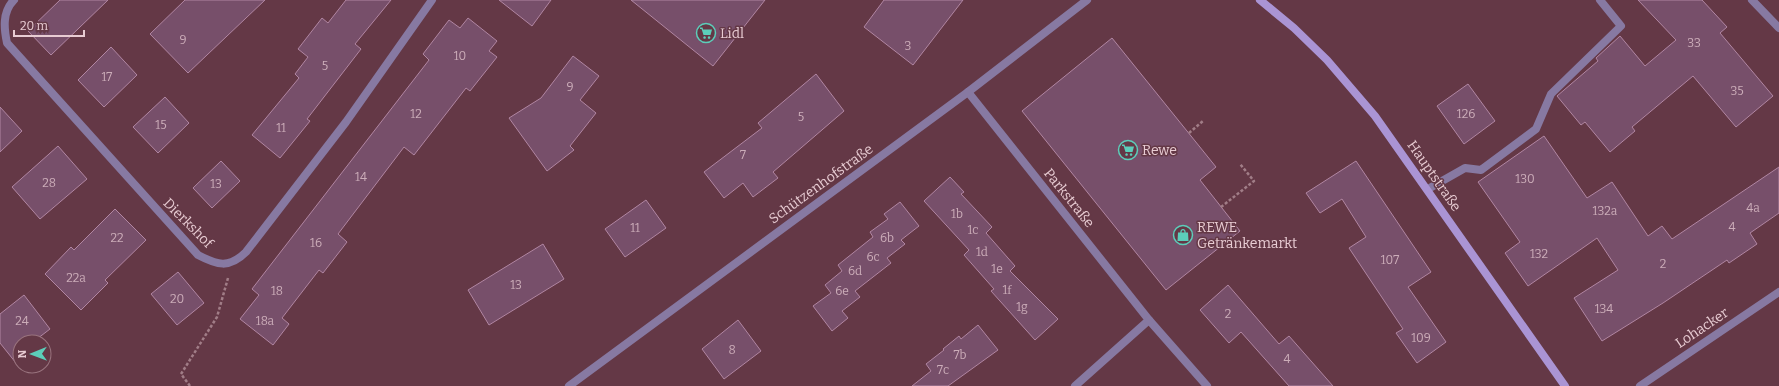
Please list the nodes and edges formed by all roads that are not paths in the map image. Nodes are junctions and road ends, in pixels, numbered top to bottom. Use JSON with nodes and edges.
{"nodes":[{"id":1,"x":14,"y":0,"type":"edge"},
{"id":2,"x":432,"y":0,"type":"edge"},
{"id":3,"x":1087,"y":0,"type":"edge"},
{"id":4,"x":1260,"y":0,"type":"edge"},
{"id":5,"x":1600,"y":0,"type":"edge"},
{"id":6,"x":1752,"y":0,"type":"edge"},
{"id":7,"x":1779,"y":28,"type":"edge"},
{"id":8,"x":968,"y":92,"type":"junction"},
{"id":9,"x":1428,"y":189,"type":"junction"},
{"id":10,"x":1779,"y":292,"type":"edge"},
{"id":11,"x":1149,"y":320,"type":"junction"},
{"id":12,"x":569,"y":386,"type":"edge"},
{"id":13,"x":1075,"y":386,"type":"edge"},
{"id":14,"x":1207,"y":386,"type":"edge"},
{"id":15,"x":1565,"y":386,"type":"edge"},
{"id":16,"x":1640,"y":386,"type":"edge"}],
"edges":[{"from":1,"to":2,"type":"street","name":"Dierkshof"},
{"from":3,"to":8,"type":"street","name":"Schützenhofstraße"},
{"from":4,"to":9,"type":"main road","name":"Hauptstraße"},
{"from":5,"to":9,"type":"street"},
{"from":6,"to":7,"type":"street"},
{"from":8,"to":11,"type":"street","name":"Parkstraße"},
{"from":8,"to":12,"type":"street","name":"Schützenhofstraße"},
{"from":9,"to":15,"type":"main road","name":"Hauptstraße"},
{"from":10,"to":16,"type":"street","name":"Lohacker"},
{"from":11,"to":13,"type":"street"},
{"from":11,"to":14,"type":"street","name":"Parkstraße"}]}
